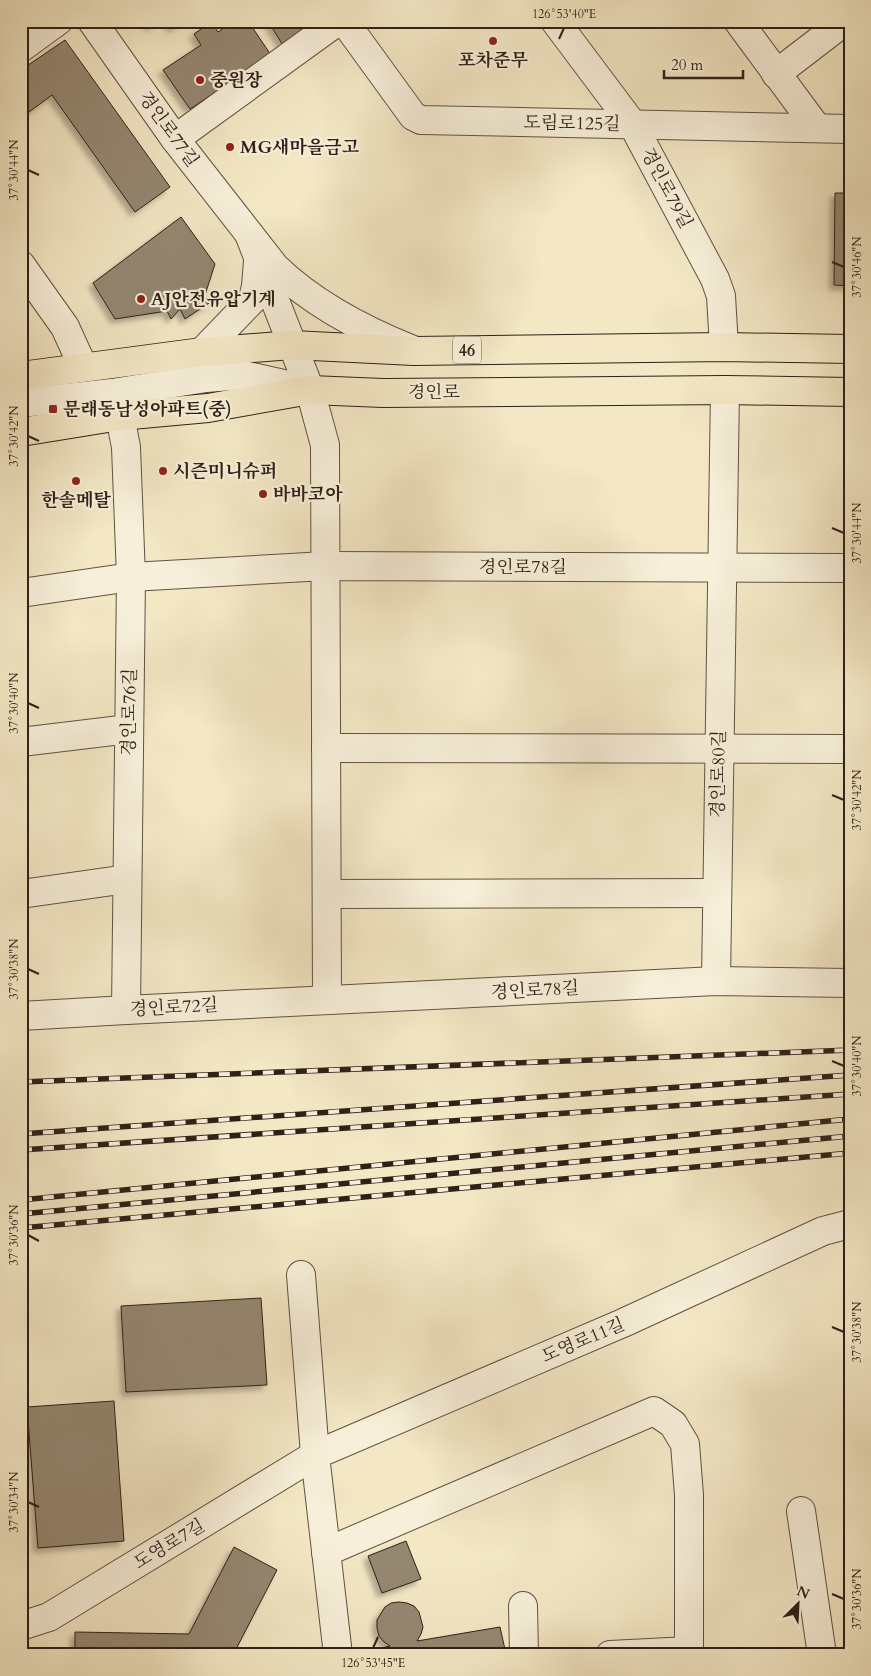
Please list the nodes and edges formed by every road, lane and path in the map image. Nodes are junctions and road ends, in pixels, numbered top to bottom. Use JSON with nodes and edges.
{"nodes":[{"id":1,"x":58,"y":21,"type":"edge"},
{"id":2,"x":92,"y":21,"type":"edge"},
{"id":3,"x":338,"y":21,"type":"edge"},
{"id":4,"x":344,"y":21,"type":"edge"},
{"id":5,"x":555,"y":21,"type":"edge"},
{"id":6,"x":738,"y":21,"type":"edge"},
{"id":7,"x":846,"y":21,"type":"edge"},
{"id":8,"x":21,"y":48,"type":"edge"},
{"id":9,"x":776,"y":74,"type":"junction"},
{"id":10,"x":633,"y":124,"type":"junction"},
{"id":11,"x":817,"y":128,"type":"junction"},
{"id":12,"x":850,"y":129,"type":"edge"},
{"id":13,"x":175,"y":139,"type":"junction"},
{"id":14,"x":248,"y":234,"type":"junction"},
{"id":15,"x":21,"y":265,"type":"edge"},
{"id":16,"x":292,"y":345,"type":"junction"},
{"id":17,"x":724,"y":347,"type":"junction"},
{"id":18,"x":850,"y":349,"type":"edge"},
{"id":19,"x":414,"y":351,"type":"junction"},
{"id":20,"x":202,"y":352,"type":"junction"},
{"id":21,"x":85,"y":368,"type":"junction"},
{"id":22,"x":21,"y":376,"type":"edge"},
{"id":23,"x":310,"y":390,"type":"junction"},
{"id":24,"x":725,"y":390,"type":"junction"},
{"id":25,"x":850,"y":392,"type":"edge"},
{"id":26,"x":21,"y":404,"type":"edge"},
{"id":27,"x":120,"y":416,"type":"junction"},
{"id":28,"x":21,"y":432,"type":"edge"},
{"id":29,"x":325,"y":566,"type":"junction"},
{"id":30,"x":721,"y":568,"type":"junction"},
{"id":31,"x":850,"y":568,"type":"edge"},
{"id":32,"x":131,"y":577,"type":"junction"},
{"id":33,"x":21,"y":593,"type":"edge"},
{"id":34,"x":129,"y":729,"type":"junction"},
{"id":35,"x":21,"y":742,"type":"edge"},
{"id":36,"x":326,"y":748,"type":"junction"},
{"id":37,"x":718,"y":749,"type":"junction"},
{"id":38,"x":850,"y":749,"type":"edge"},
{"id":39,"x":127,"y":879,"type":"junction"},
{"id":40,"x":717,"y":893,"type":"junction"},
{"id":41,"x":21,"y":894,"type":"edge"},
{"id":42,"x":327,"y":894,"type":"junction"},
{"id":43,"x":716,"y":981,"type":"junction"},
{"id":44,"x":850,"y":983,"type":"edge"},
{"id":45,"x":328,"y":1000,"type":"junction"},
{"id":46,"x":126,"y":1010,"type":"junction"},
{"id":47,"x":21,"y":1016,"type":"edge"},
{"id":48,"x":850,"y":1224,"type":"edge"},
{"id":49,"x":300,"y":1274,"type":"dead end"},
{"id":50,"x":315,"y":1455,"type":"junction"},
{"id":51,"x":801,"y":1511,"type":"dead end"},
{"id":52,"x":326,"y":1552,"type":"junction"},
{"id":53,"x":523,"y":1606,"type":"dead end"},
{"id":54,"x":21,"y":1626,"type":"edge"},
{"id":55,"x":338,"y":1655,"type":"edge"},
{"id":56,"x":524,"y":1655,"type":"edge"},
{"id":57,"x":610,"y":1655,"type":"edge"},
{"id":58,"x":822,"y":1655,"type":"edge"}],
"edges":[{"from":1,"to":8,"type":"street"},
{"from":2,"to":13,"type":"street","name":"경인로77길"},
{"from":3,"to":13,"type":"street"},
{"from":4,"to":10,"type":"street","name":"도림로125길"},
{"from":5,"to":10,"type":"street","name":"경인로79길"},
{"from":6,"to":9,"type":"street"},
{"from":7,"to":9,"type":"street"},
{"from":9,"to":11,"type":"street"},
{"from":10,"to":11,"type":"street","name":"도림로125길"},
{"from":10,"to":17,"type":"street","name":"경인로79길"},
{"from":11,"to":12,"type":"street","name":"도림로125길"},
{"from":13,"to":14,"type":"street","name":"경인로77길"},
{"from":14,"to":16,"type":"street"},
{"from":14,"to":19,"type":"street","name":"경인로77길"},
{"from":14,"to":20,"type":"street"},
{"from":15,"to":21,"type":"street"},
{"from":16,"to":19,"type":"main road","number":"46"},
{"from":16,"to":20,"type":"main road","number":"46"},
{"from":16,"to":23,"type":"street"},
{"from":17,"to":18,"type":"main road","number":"46"},
{"from":17,"to":19,"type":"main road","number":"46"},
{"from":20,"to":21,"type":"main road","number":"46"},
{"from":21,"to":22,"type":"main road","number":"46"},
{"from":23,"to":24,"type":"main road","name":"경인로"},
{"from":23,"to":26,"type":"street"},
{"from":23,"to":27,"type":"main road","name":"경인로"},
{"from":23,"to":29,"type":"street"},
{"from":24,"to":25,"type":"main road","name":"경인로"},
{"from":24,"to":30,"type":"street","name":"경인로80길"},
{"from":27,"to":28,"type":"main road","name":"경인로"},
{"from":27,"to":32,"type":"street","name":"경인로76길"},
{"from":29,"to":30,"type":"street","name":"경인로78길"},
{"from":29,"to":32,"type":"street","name":"경인로78길"},
{"from":29,"to":36,"type":"street"},
{"from":30,"to":31,"type":"street"},
{"from":30,"to":37,"type":"street","name":"경인로80길"},
{"from":32,"to":33,"type":"street","name":"경인로78길"},
{"from":32,"to":34,"type":"street","name":"경인로76길"},
{"from":34,"to":35,"type":"street"},
{"from":34,"to":39,"type":"street","name":"경인로76길"},
{"from":36,"to":37,"type":"street"},
{"from":36,"to":42,"type":"street"},
{"from":37,"to":38,"type":"street"},
{"from":37,"to":40,"type":"street","name":"경인로80길"},
{"from":39,"to":41,"type":"street"},
{"from":39,"to":46,"type":"street","name":"경인로76길"},
{"from":40,"to":42,"type":"street"},
{"from":40,"to":43,"type":"street","name":"경인로80길"},
{"from":42,"to":45,"type":"street"},
{"from":43,"to":44,"type":"street","name":"경인로78길"},
{"from":43,"to":45,"type":"street","name":"경인로78길"},
{"from":45,"to":46,"type":"street","name":"경인로72길"},
{"from":46,"to":47,"type":"street","name":"경인로72길"},
{"from":48,"to":50,"type":"street","name":"도영로11길"},
{"from":49,"to":50,"type":"street"},
{"from":50,"to":52,"type":"street"},
{"from":50,"to":54,"type":"street","name":"도영로7길"},
{"from":51,"to":58,"type":"street"},
{"from":52,"to":55,"type":"street"},
{"from":52,"to":57,"type":"street"},
{"from":53,"to":56,"type":"street"}]}
